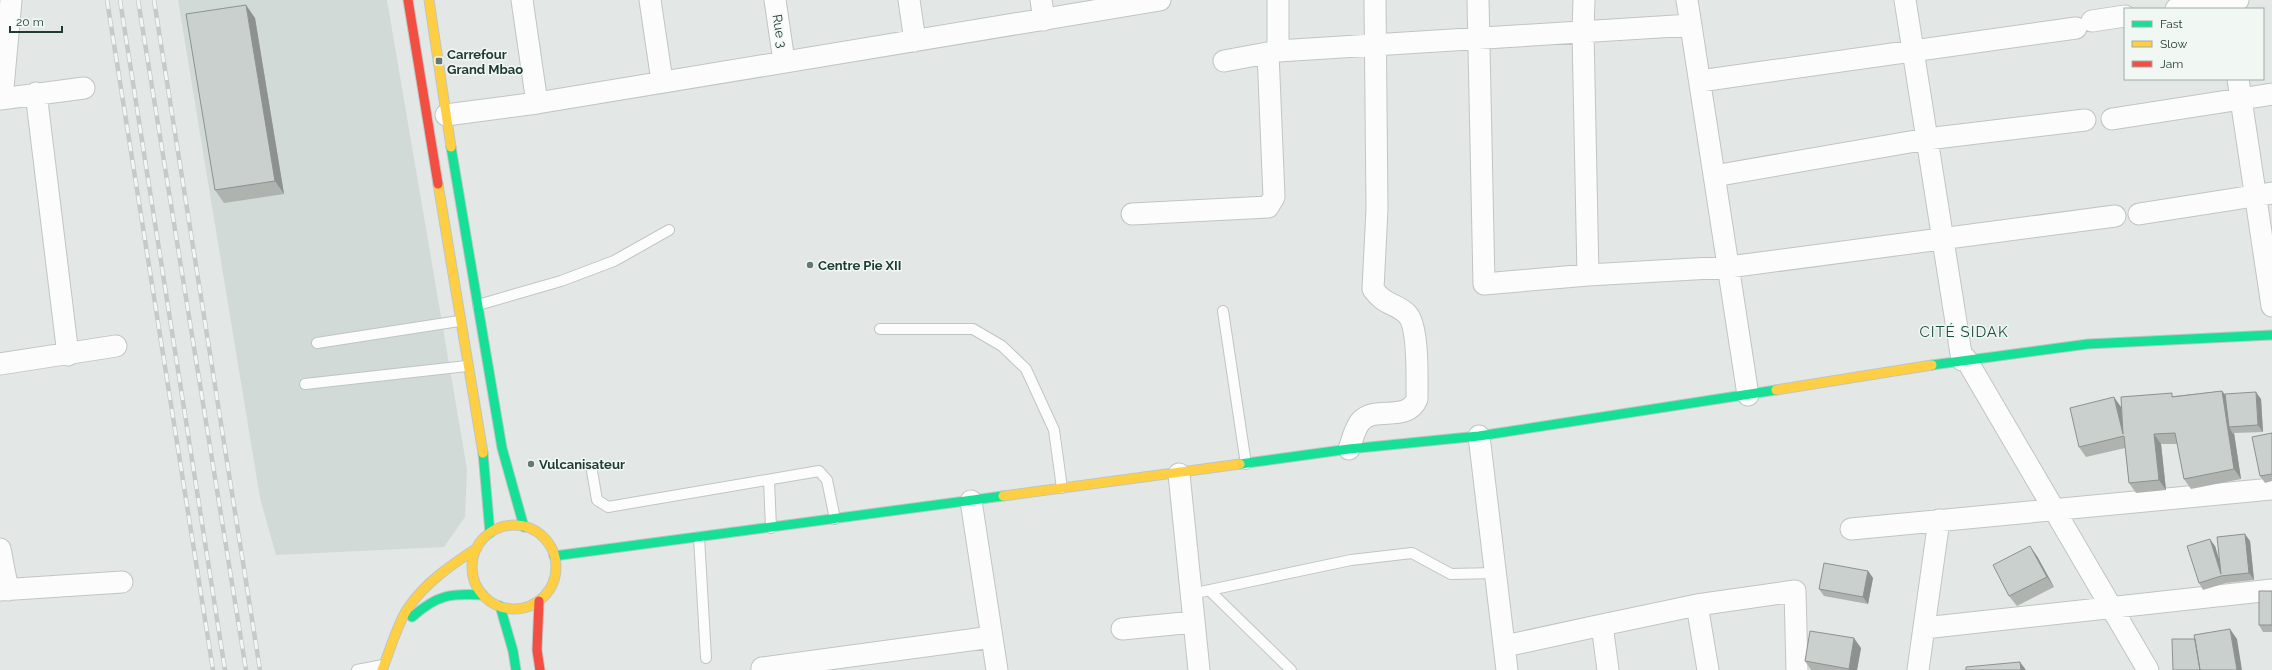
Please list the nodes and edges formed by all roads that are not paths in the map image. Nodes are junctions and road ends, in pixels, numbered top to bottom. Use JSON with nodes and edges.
{"nodes":[{"id":1,"x":11,"y":0,"type":"edge"},
{"id":2,"x":408,"y":0,"type":"edge"},
{"id":3,"x":429,"y":0,"type":"edge"},
{"id":4,"x":522,"y":0,"type":"edge"},
{"id":5,"x":650,"y":0,"type":"edge"},
{"id":6,"x":775,"y":0,"type":"edge"},
{"id":7,"x":909,"y":0,"type":"edge"},
{"id":8,"x":1160,"y":0,"type":"edge"},
{"id":9,"x":1278,"y":0,"type":"edge"},
{"id":10,"x":1375,"y":0,"type":"edge"},
{"id":11,"x":1478,"y":0,"type":"edge"},
{"id":12,"x":1584,"y":0,"type":"edge"},
{"id":13,"x":1687,"y":0,"type":"edge"},
{"id":14,"x":1905,"y":0,"type":"edge"},
{"id":15,"x":2230,"y":3,"type":"edge"},
{"id":16,"x":2185,"y":8,"type":"edge"},
{"id":17,"x":1042,"y":10,"type":"edge"},
{"id":18,"x":2124,"y":16,"type":"edge"},
{"id":19,"x":1691,"y":25,"type":"junction"},
{"id":20,"x":1583,"y":32,"type":"junction"},
{"id":21,"x":1478,"y":39,"type":"junction"},
{"id":22,"x":915,"y":41,"type":"junction"},
{"id":23,"x":1375,"y":45,"type":"junction"},
{"id":24,"x":1913,"y":51,"type":"junction"},
{"id":25,"x":1273,"y":52,"type":"junction"},
{"id":26,"x":1224,"y":61,"type":"dead end"},
{"id":27,"x":784,"y":62,"type":"junction"},
{"id":28,"x":662,"y":81,"type":"junction"},
{"id":29,"x":1700,"y":81,"type":"junction"},
{"id":30,"x":84,"y":88,"type":"dead end"},
{"id":31,"x":2240,"y":89,"type":"edge"},
{"id":32,"x":36,"y":93,"type":"junction"},
{"id":33,"x":2272,"y":94,"type":"edge"},
{"id":34,"x":1,"y":99,"type":"edge"},
{"id":35,"x":538,"y":103,"type":"junction"},
{"id":36,"x":446,"y":115,"type":"junction"},
{"id":37,"x":2112,"y":119,"type":"dead end"},
{"id":38,"x":2085,"y":120,"type":"dead end"},
{"id":39,"x":1927,"y":139,"type":"junction"},
{"id":40,"x":1714,"y":176,"type":"junction"},
{"id":41,"x":2264,"y":194,"type":"edge"},
{"id":42,"x":1132,"y":214,"type":"dead end"},
{"id":43,"x":2139,"y":214,"type":"dead end"},
{"id":44,"x":2115,"y":216,"type":"dead end"},
{"id":45,"x":670,"y":230,"type":"dead end"},
{"id":46,"x":1943,"y":239,"type":"junction"},
{"id":47,"x":1729,"y":267,"type":"junction"},
{"id":48,"x":1588,"y":275,"type":"junction"},
{"id":49,"x":478,"y":305,"type":"junction"},
{"id":50,"x":2272,"y":306,"type":"edge"},
{"id":51,"x":1223,"y":311,"type":"dead end"},
{"id":52,"x":459,"y":321,"type":"junction"},
{"id":53,"x":880,"y":329,"type":"dead end"},
{"id":54,"x":2272,"y":335,"type":"edge"},
{"id":55,"x":317,"y":343,"type":"dead end"},
{"id":56,"x":116,"y":346,"type":"dead end"},
{"id":57,"x":68,"y":355,"type":"junction"},
{"id":58,"x":1964,"y":359,"type":"junction"},
{"id":59,"x":0,"y":364,"type":"edge"},
{"id":60,"x":467,"y":366,"type":"junction"},
{"id":61,"x":305,"y":384,"type":"dead end"},
{"id":62,"x":1748,"y":395,"type":"junction"},
{"id":63,"x":1479,"y":436,"type":"junction"},
{"id":64,"x":1349,"y":449,"type":"junction"},
{"id":65,"x":1246,"y":464,"type":"junction"},
{"id":66,"x":592,"y":471,"type":"dead end"},
{"id":67,"x":1179,"y":474,"type":"junction"},
{"id":68,"x":769,"y":480,"type":"junction"},
{"id":69,"x":1062,"y":488,"type":"junction"},
{"id":70,"x":2272,"y":489,"type":"edge"},
{"id":71,"x":971,"y":500,"type":"junction"},
{"id":72,"x":2054,"y":510,"type":"junction"},
{"id":73,"x":835,"y":519,"type":"junction"},
{"id":74,"x":1939,"y":520,"type":"junction"},
{"id":75,"x":524,"y":527,"type":"junction"},
{"id":76,"x":771,"y":528,"type":"junction"},
{"id":77,"x":1851,"y":529,"type":"dead end"},
{"id":78,"x":490,"y":533,"type":"junction"},
{"id":79,"x":699,"y":537,"type":"junction"},
{"id":80,"x":477,"y":548,"type":"junction"},
{"id":81,"x":0,"y":549,"type":"edge"},
{"id":82,"x":554,"y":556,"type":"junction"},
{"id":83,"x":1496,"y":573,"type":"junction"},
{"id":84,"x":122,"y":582,"type":"dead end"},
{"id":85,"x":4,"y":590,"type":"edge"},
{"id":86,"x":2272,"y":590,"type":"edge"},
{"id":87,"x":1200,"y":592,"type":"junction"},
{"id":88,"x":484,"y":595,"type":"junction"},
{"id":89,"x":539,"y":601,"type":"junction"},
{"id":90,"x":1697,"y":605,"type":"junction"},
{"id":91,"x":500,"y":606,"type":"junction"},
{"id":92,"x":2112,"y":609,"type":"junction"},
{"id":93,"x":1194,"y":622,"type":"junction"},
{"id":94,"x":1602,"y":626,"type":"junction"},
{"id":95,"x":1924,"y":628,"type":"junction"},
{"id":96,"x":400,"y":629,"type":"junction"},
{"id":97,"x":1122,"y":629,"type":"dead end"},
{"id":98,"x":992,"y":637,"type":"junction"},
{"id":99,"x":1505,"y":646,"type":"junction"},
{"id":100,"x":706,"y":658,"type":"dead end"},
{"id":101,"x":383,"y":668,"type":"edge"},
{"id":102,"x":762,"y":668,"type":"dead end"},
{"id":103,"x":357,"y":670,"type":"edge"},
{"id":104,"x":516,"y":670,"type":"edge"},
{"id":105,"x":540,"y":670,"type":"edge"},
{"id":106,"x":997,"y":670,"type":"edge"},
{"id":107,"x":1200,"y":670,"type":"edge"},
{"id":108,"x":1291,"y":670,"type":"edge"},
{"id":109,"x":1507,"y":670,"type":"edge"},
{"id":110,"x":1608,"y":670,"type":"edge"},
{"id":111,"x":1708,"y":670,"type":"edge"},
{"id":112,"x":1797,"y":670,"type":"edge"},
{"id":113,"x":1918,"y":670,"type":"edge"},
{"id":114,"x":2148,"y":670,"type":"edge"}],
"edges":[{"from":1,"to":34,"type":"street"},
{"from":2,"to":52,"type":"main road"},
{"from":3,"to":36,"type":"main road"},
{"from":4,"to":35,"type":"street"},
{"from":5,"to":28,"type":"street"},
{"from":6,"to":27,"type":"street","name":"Rue 3"},
{"from":7,"to":22,"type":"street"},
{"from":8,"to":17,"type":"street"},
{"from":9,"to":25,"type":"street"},
{"from":10,"to":23,"type":"street"},
{"from":11,"to":21,"type":"street"},
{"from":12,"to":20,"type":"street"},
{"from":13,"to":19,"type":"street"},
{"from":14,"to":24,"type":"street"},
{"from":15,"to":16,"type":"street"},
{"from":17,"to":22,"type":"street"},
{"from":18,"to":24,"type":"street"},
{"from":19,"to":20,"type":"street"},
{"from":19,"to":29,"type":"street"},
{"from":20,"to":21,"type":"street"},
{"from":20,"to":48,"type":"street"},
{"from":21,"to":23,"type":"street"},
{"from":21,"to":48,"type":"street"},
{"from":22,"to":27,"type":"street"},
{"from":23,"to":25,"type":"street"},
{"from":23,"to":64,"type":"street"},
{"from":24,"to":29,"type":"street"},
{"from":24,"to":39,"type":"street"},
{"from":25,"to":26,"type":"street"},
{"from":25,"to":42,"type":"street"},
{"from":27,"to":28,"type":"street"},
{"from":28,"to":35,"type":"street"},
{"from":29,"to":40,"type":"street"},
{"from":30,"to":32,"type":"street"},
{"from":31,"to":33,"type":"street"},
{"from":31,"to":37,"type":"street"},
{"from":31,"to":41,"type":"street"},
{"from":32,"to":34,"type":"street"},
{"from":32,"to":57,"type":"street"},
{"from":35,"to":36,"type":"street"},
{"from":36,"to":49,"type":"main road"},
{"from":38,"to":39,"type":"street"},
{"from":39,"to":40,"type":"street"},
{"from":39,"to":46,"type":"street"},
{"from":40,"to":47,"type":"street"},
{"from":41,"to":43,"type":"street"},
{"from":41,"to":50,"type":"street"},
{"from":44,"to":46,"type":"street"},
{"from":45,"to":49,"type":"lane"},
{"from":46,"to":47,"type":"street"},
{"from":46,"to":58,"type":"street"},
{"from":47,"to":48,"type":"street"},
{"from":47,"to":62,"type":"street"},
{"from":49,"to":75,"type":"main road"},
{"from":51,"to":65,"type":"lane"},
{"from":52,"to":55,"type":"lane"},
{"from":52,"to":60,"type":"main road"},
{"from":53,"to":69,"type":"lane"},
{"from":54,"to":58,"type":"main road"},
{"from":56,"to":57,"type":"street"},
{"from":57,"to":59,"type":"street"},
{"from":58,"to":62,"type":"main road"},
{"from":58,"to":72,"type":"street"},
{"from":60,"to":61,"type":"lane"},
{"from":60,"to":78,"type":"main road"},
{"from":62,"to":63,"type":"main road"},
{"from":63,"to":64,"type":"main road"},
{"from":63,"to":83,"type":"street"},
{"from":64,"to":65,"type":"main road"},
{"from":65,"to":67,"type":"main road"},
{"from":66,"to":68,"type":"lane"},
{"from":67,"to":69,"type":"main road"},
{"from":67,"to":87,"type":"street"},
{"from":68,"to":73,"type":"lane"},
{"from":68,"to":76,"type":"lane"},
{"from":69,"to":71,"type":"main road"},
{"from":70,"to":72,"type":"street"},
{"from":71,"to":73,"type":"main road"},
{"from":71,"to":98,"type":"street"},
{"from":72,"to":74,"type":"street"},
{"from":72,"to":92,"type":"street"},
{"from":73,"to":76,"type":"main road"},
{"from":74,"to":77,"type":"street"},
{"from":74,"to":95,"type":"street"},
{"from":75,"to":78,"type":"main road"},
{"from":75,"to":82,"type":"main road"},
{"from":76,"to":79,"type":"main road"},
{"from":78,"to":80,"type":"main road"},
{"from":79,"to":82,"type":"main road"},
{"from":79,"to":100,"type":"lane"},
{"from":80,"to":88,"type":"main road"},
{"from":80,"to":96,"type":"main road"},
{"from":81,"to":85,"type":"street"},
{"from":82,"to":89,"type":"main road"},
{"from":83,"to":87,"type":"lane"},
{"from":83,"to":99,"type":"street"},
{"from":84,"to":85,"type":"street"},
{"from":86,"to":92,"type":"street"},
{"from":87,"to":93,"type":"street"},
{"from":87,"to":108,"type":"lane"},
{"from":88,"to":91,"type":"main road"},
{"from":88,"to":96,"type":"main road"},
{"from":89,"to":91,"type":"main road"},
{"from":89,"to":105,"type":"main road"},
{"from":90,"to":94,"type":"street"},
{"from":90,"to":111,"type":"street"},
{"from":90,"to":112,"type":"street"},
{"from":91,"to":104,"type":"main road"},
{"from":92,"to":95,"type":"street"},
{"from":92,"to":114,"type":"street"},
{"from":93,"to":97,"type":"street"},
{"from":93,"to":107,"type":"street"},
{"from":94,"to":99,"type":"street"},
{"from":94,"to":110,"type":"street"},
{"from":95,"to":113,"type":"street"},
{"from":96,"to":101,"type":"main road"},
{"from":98,"to":102,"type":"street"},
{"from":98,"to":106,"type":"street"},
{"from":99,"to":109,"type":"street"},
{"from":101,"to":103,"type":"lane"}]}
